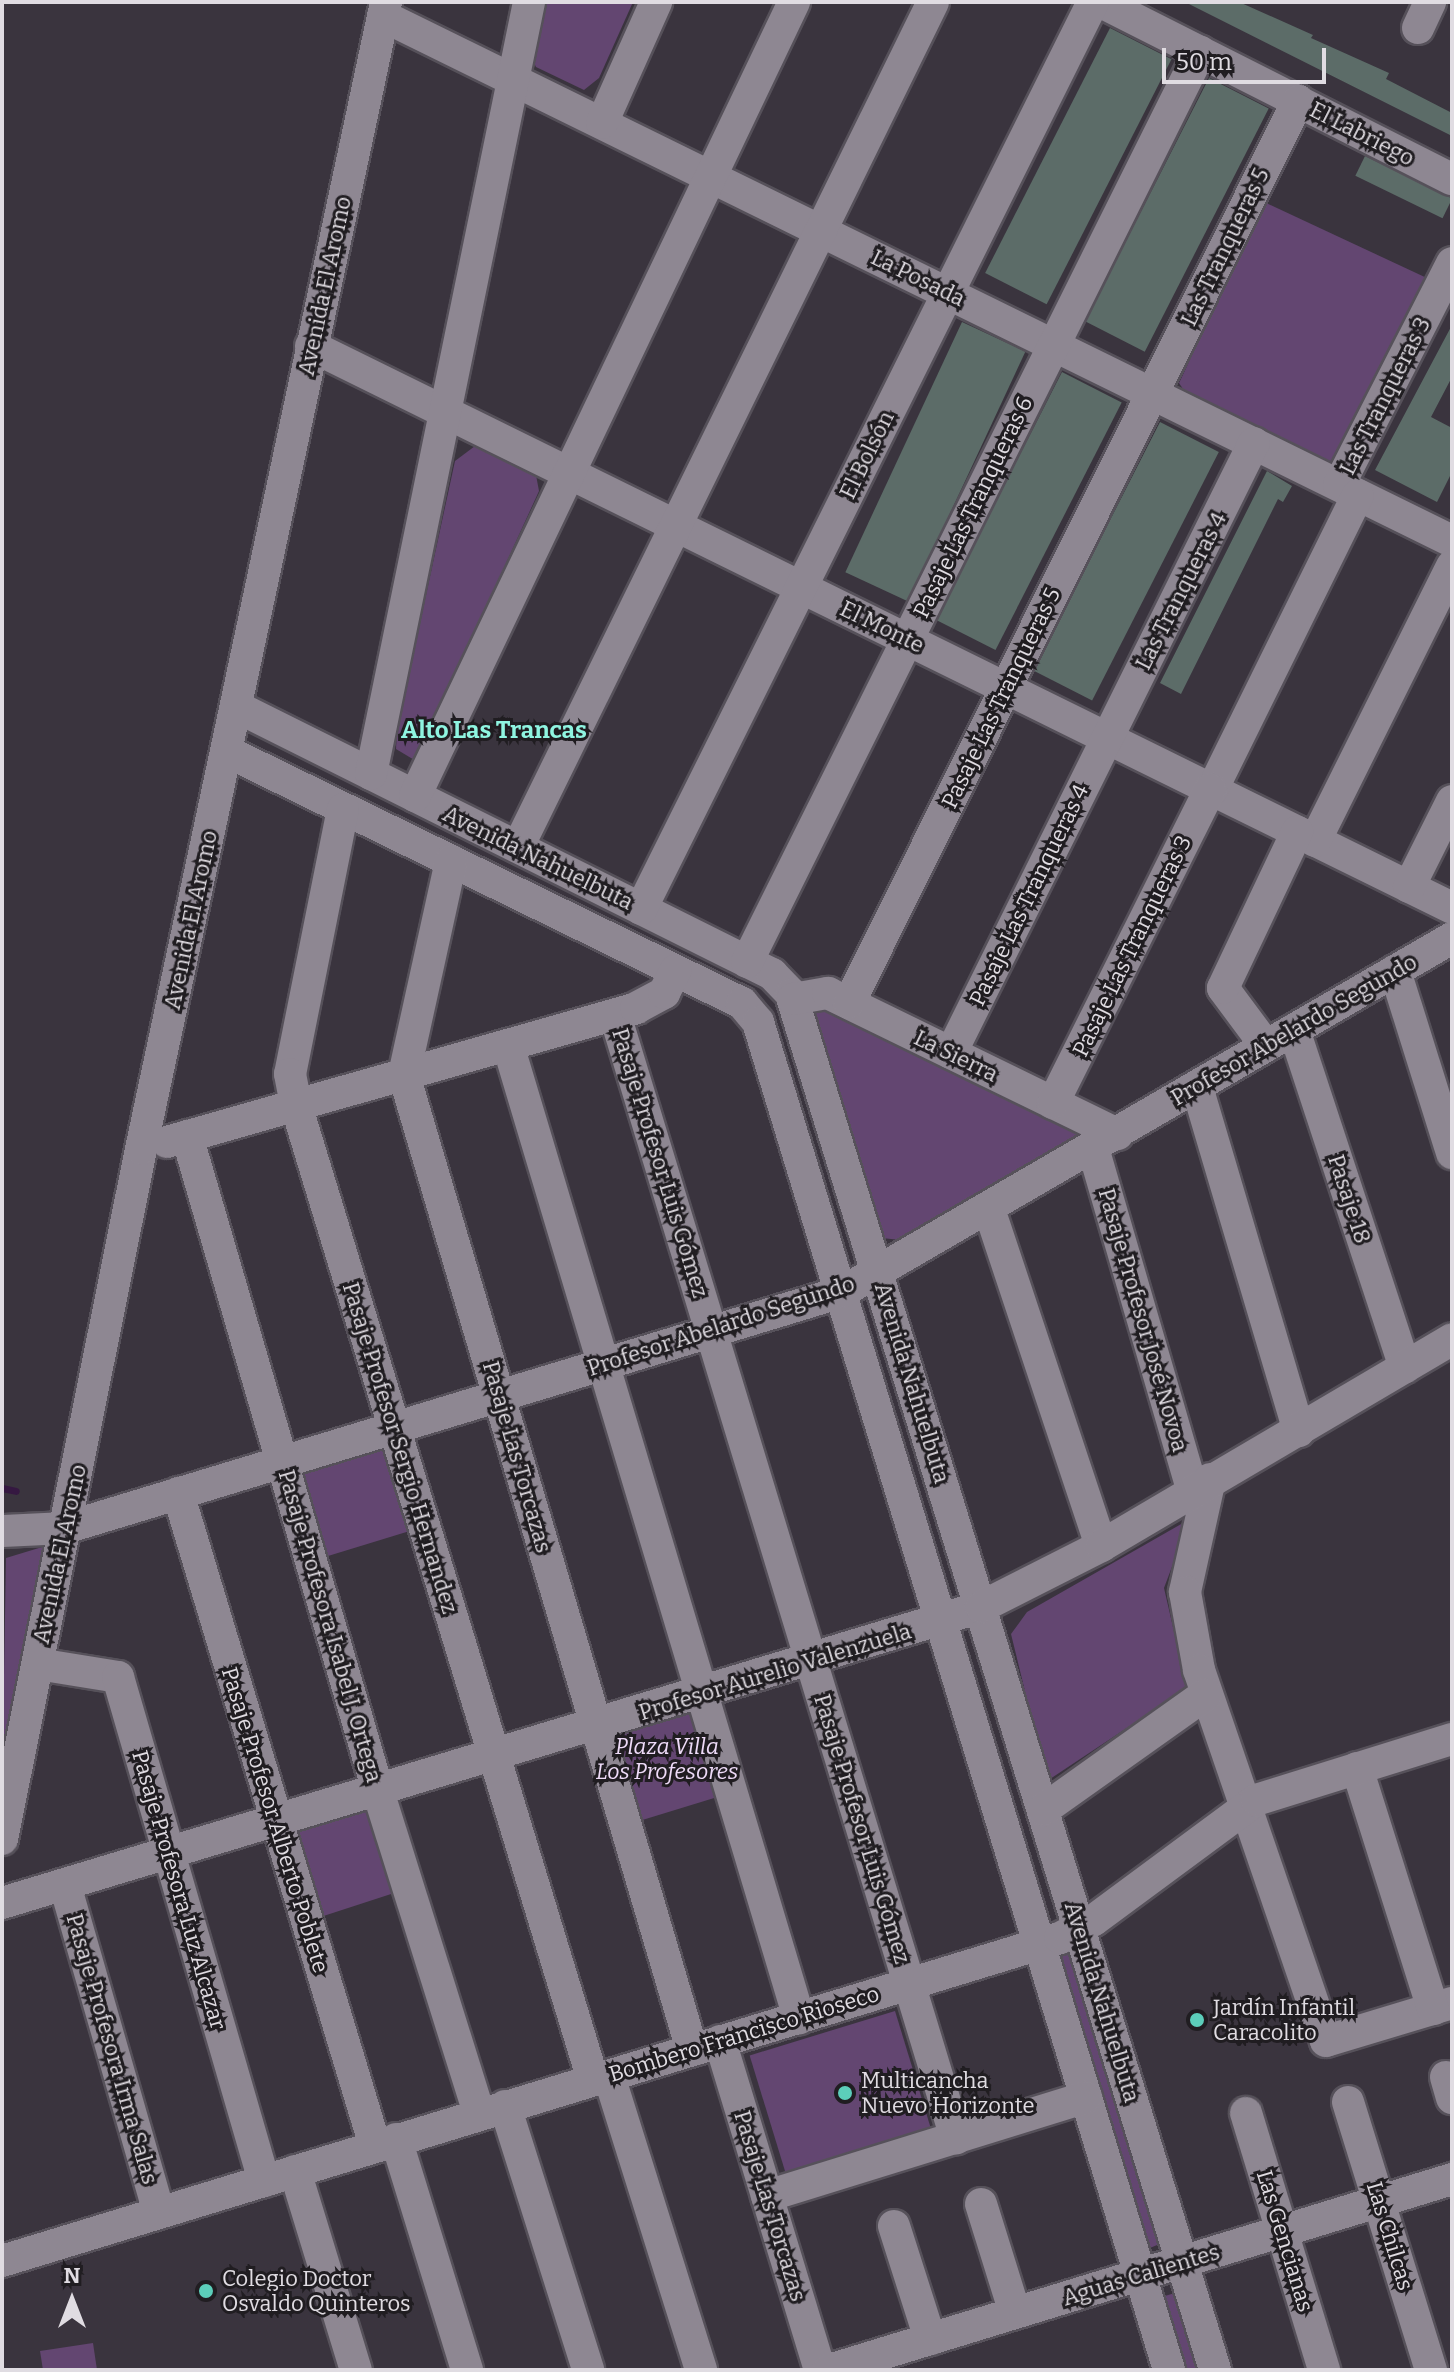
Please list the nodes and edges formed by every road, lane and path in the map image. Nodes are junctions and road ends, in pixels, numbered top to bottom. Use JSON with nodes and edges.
{"nodes":[{"id":1,"x":529,"y":2,"type":"edge"},
{"id":2,"x":656,"y":2,"type":"edge"},
{"id":3,"x":794,"y":2,"type":"edge"},
{"id":4,"x":933,"y":2,"type":"edge"},
{"id":5,"x":1093,"y":2,"type":"edge"},
{"id":6,"x":1101,"y":2,"type":"edge"},
{"id":7,"x":384,"y":9,"type":"edge"},
{"id":8,"x":1200,"y":52,"type":"junction"},
{"id":9,"x":514,"y":78,"type":"junction"},
{"id":10,"x":1298,"y":101,"type":"junction"},
{"id":11,"x":602,"y":123,"type":"junction"},
{"id":12,"x":711,"y":176,"type":"junction"},
{"id":13,"x":1452,"y":179,"type":"edge"},
{"id":14,"x":821,"y":230,"type":"junction"},
{"id":15,"x":1452,"y":263,"type":"edge"},
{"id":16,"x":948,"y":292,"type":"junction"},
{"id":17,"x":1054,"y":345,"type":"junction"},
{"id":18,"x":311,"y":346,"type":"junction"},
{"id":19,"x":1153,"y":393,"type":"junction"},
{"id":20,"x":446,"y":410,"type":"junction"},
{"id":21,"x":1254,"y":443,"type":"junction"},
{"id":22,"x":570,"y":472,"type":"junction"},
{"id":23,"x":1349,"y":490,"type":"junction"},
{"id":24,"x":676,"y":525,"type":"junction"},
{"id":25,"x":1448,"y":530,"type":"edge"},
{"id":26,"x":1452,"y":566,"type":"edge"},
{"id":27,"x":801,"y":587,"type":"junction"},
{"id":28,"x":907,"y":640,"type":"junction"},
{"id":29,"x":1006,"y":688,"type":"junction"},
{"id":30,"x":237,"y":707,"type":"junction"},
{"id":31,"x":1108,"y":738,"type":"junction"},
{"id":32,"x":228,"y":752,"type":"junction"},
{"id":33,"x":371,"y":774,"type":"junction"},
{"id":34,"x":1211,"y":789,"type":"junction"},
{"id":35,"x":415,"y":796,"type":"junction"},
{"id":36,"x":1452,"y":801,"type":"edge"},
{"id":37,"x":343,"y":809,"type":"junction"},
{"id":38,"x":1306,"y":836,"type":"junction"},
{"id":39,"x":518,"y":847,"type":"junction"},
{"id":40,"x":451,"y":861,"type":"junction"},
{"id":41,"x":1409,"y":887,"type":"junction"},
{"id":42,"x":1452,"y":908,"type":"edge"},
{"id":43,"x":641,"y":909,"type":"junction"},
{"id":44,"x":1452,"y":938,"type":"edge"},
{"id":45,"x":747,"y":962,"type":"junction"},
{"id":46,"x":675,"y":971,"type":"junction"},
{"id":47,"x":1395,"y":971,"type":"junction"},
{"id":48,"x":793,"y":999,"type":"junction"},
{"id":49,"x":849,"y":1003,"type":"junction"},
{"id":50,"x":615,"y":1015,"type":"junction"},
{"id":51,"x":1280,"y":1038,"type":"junction"},
{"id":52,"x":508,"y":1045,"type":"junction"},
{"id":53,"x":951,"y":1053,"type":"junction"},
{"id":54,"x":404,"y":1075,"type":"junction"},
{"id":55,"x":1197,"y":1087,"type":"junction"},
{"id":56,"x":1053,"y":1103,"type":"junction"},
{"id":57,"x":296,"y":1105,"type":"junction"},
{"id":58,"x":187,"y":1136,"type":"junction"},
{"id":59,"x":1105,"y":1141,"type":"junction"},
{"id":60,"x":141,"y":1149,"type":"junction"},
{"id":61,"x":1452,"y":1153,"type":"edge"},
{"id":62,"x":989,"y":1209,"type":"junction"},
{"id":63,"x":878,"y":1274,"type":"junction"},
{"id":64,"x":842,"y":1292,"type":"junction"},
{"id":65,"x":711,"y":1330,"type":"junction"},
{"id":66,"x":1452,"y":1339,"type":"edge"},
{"id":67,"x":604,"y":1364,"type":"junction"},
{"id":68,"x":1405,"y":1367,"type":"junction"},
{"id":69,"x":499,"y":1395,"type":"junction"},
{"id":70,"x":394,"y":1427,"type":"junction"},
{"id":71,"x":1299,"y":1431,"type":"junction"},
{"id":72,"x":282,"y":1462,"type":"junction"},
{"id":73,"x":1201,"y":1486,"type":"junction"},
{"id":74,"x":178,"y":1493,"type":"junction"},
{"id":75,"x":65,"y":1528,"type":"junction"},
{"id":76,"x":2,"y":1531,"type":"edge"},
{"id":77,"x":1101,"y":1546,"type":"junction"},
{"id":78,"x":981,"y":1607,"type":"junction"},
{"id":79,"x":942,"y":1621,"type":"junction"},
{"id":80,"x":811,"y":1660,"type":"junction"},
{"id":81,"x":38,"y":1664,"type":"junction"},
{"id":82,"x":702,"y":1694,"type":"junction"},
{"id":83,"x":1206,"y":1694,"type":"junction"},
{"id":84,"x":596,"y":1725,"type":"junction"},
{"id":85,"x":1452,"y":1739,"type":"edge"},
{"id":86,"x":494,"y":1756,"type":"junction"},
{"id":87,"x":1357,"y":1768,"type":"junction"},
{"id":88,"x":378,"y":1791,"type":"junction"},
{"id":89,"x":1248,"y":1804,"type":"junction"},
{"id":90,"x":1043,"y":1810,"type":"junction"},
{"id":91,"x":273,"y":1822,"type":"junction"},
{"id":92,"x":2,"y":1839,"type":"edge"},
{"id":93,"x":168,"y":1854,"type":"junction"},
{"id":94,"x":65,"y":1885,"type":"junction"},
{"id":95,"x":2,"y":1903,"type":"edge"},
{"id":96,"x":1080,"y":1930,"type":"junction"},
{"id":97,"x":1040,"y":1944,"type":"junction"},
{"id":98,"x":909,"y":1984,"type":"junction"},
{"id":99,"x":1442,"y":2006,"type":"edge"},
{"id":100,"x":799,"y":2018,"type":"junction"},
{"id":101,"x":706,"y":2045,"type":"junction"},
{"id":102,"x":601,"y":2078,"type":"junction"},
{"id":103,"x":1086,"y":2097,"type":"junction"},
{"id":104,"x":1348,"y":2102,"type":"dead end"},
{"id":105,"x":492,"y":2110,"type":"junction"},
{"id":106,"x":1246,"y":2113,"type":"dead end"},
{"id":107,"x":956,"y":2138,"type":"junction"},
{"id":108,"x":386,"y":2143,"type":"junction"},
{"id":109,"x":295,"y":2171,"type":"junction"},
{"id":110,"x":1452,"y":2179,"type":"edge"},
{"id":111,"x":264,"y":2181,"type":"junction"},
{"id":112,"x":767,"y":2196,"type":"junction"},
{"id":113,"x":1378,"y":2200,"type":"junction"},
{"id":114,"x":981,"y":2204,"type":"dead end"},
{"id":115,"x":159,"y":2213,"type":"junction"},
{"id":116,"x":894,"y":2226,"type":"dead end"},
{"id":117,"x":1282,"y":2230,"type":"junction"},
{"id":118,"x":2,"y":2261,"type":"edge"},
{"id":119,"x":1182,"y":2263,"type":"junction"},
{"id":120,"x":1140,"y":2275,"type":"junction"},
{"id":121,"x":1015,"y":2313,"type":"junction"},
{"id":122,"x":930,"y":2339,"type":"junction"},
{"id":123,"x":356,"y":2370,"type":"edge"},
{"id":124,"x":467,"y":2370,"type":"edge"},
{"id":125,"x":588,"y":2370,"type":"edge"},
{"id":126,"x":701,"y":2370,"type":"edge"},
{"id":127,"x":820,"y":2370,"type":"edge"},
{"id":128,"x":829,"y":2370,"type":"edge"},
{"id":129,"x":1169,"y":2370,"type":"edge"},
{"id":130,"x":1215,"y":2370,"type":"edge"},
{"id":131,"x":1324,"y":2370,"type":"edge"},
{"id":132,"x":1431,"y":2370,"type":"edge"}],
"edges":[{"from":1,"to":9,"type":"street"},
{"from":2,"to":11,"type":"street"},
{"from":3,"to":12,"type":"street"},
{"from":4,"to":14,"type":"street"},
{"from":5,"to":16,"type":"street","name":"El Bolsón"},
{"from":6,"to":8,"type":"street","name":"El Labriego"},
{"from":7,"to":9,"type":"street","name":"La Posada"},
{"from":7,"to":18,"type":"street","name":"Avenida El Aromo"},
{"from":8,"to":10,"type":"street","name":"El Labriego"},
{"from":8,"to":17,"type":"street","name":"Pasaje Las Tranqueras 6"},
{"from":9,"to":11,"type":"street","name":"La Posada"},
{"from":9,"to":20,"type":"street"},
{"from":10,"to":13,"type":"street","name":"El Labriego"},
{"from":10,"to":19,"type":"street","name":"Las Tranqueras 5"},
{"from":11,"to":12,"type":"street","name":"La Posada"},
{"from":12,"to":14,"type":"street","name":"La Posada"},
{"from":12,"to":22,"type":"street"},
{"from":14,"to":16,"type":"street","name":"La Posada"},
{"from":14,"to":24,"type":"street"},
{"from":15,"to":23,"type":"street","name":"Las Tranqueras 3"},
{"from":16,"to":17,"type":"street","name":"La Posada"},
{"from":16,"to":27,"type":"street","name":"El Bolsón"},
{"from":17,"to":19,"type":"street","name":"La Posada"},
{"from":17,"to":28,"type":"street","name":"Pasaje Las Tranqueras 6"},
{"from":18,"to":20,"type":"street","name":"El Monte"},
{"from":18,"to":30,"type":"street","name":"Avenida El Aromo"},
{"from":19,"to":21,"type":"street","name":"La Posada"},
{"from":19,"to":29,"type":"street","name":"Pasaje Las Tranqueras 5"},
{"from":20,"to":22,"type":"street","name":"El Monte"},
{"from":20,"to":33,"type":"street"},
{"from":21,"to":23,"type":"street","name":"La Posada"},
{"from":21,"to":31,"type":"street","name":"Las Tranqueras 4"},
{"from":22,"to":24,"type":"street","name":"El Monte"},
{"from":22,"to":35,"type":"street"},
{"from":23,"to":25,"type":"street","name":"La Posada"},
{"from":23,"to":34,"type":"street","name":"Pasaje Las Tranqueras 3"},
{"from":24,"to":27,"type":"street","name":"El Monte"},
{"from":24,"to":39,"type":"street"},
{"from":26,"to":38,"type":"street"},
{"from":27,"to":28,"type":"street","name":"El Monte"},
{"from":27,"to":43,"type":"street","name":"El Bolsón"},
{"from":28,"to":29,"type":"street","name":"El Monte"},
{"from":28,"to":45,"type":"street","name":"Pasaje Las Tranqueras 6"},
{"from":29,"to":31,"type":"street","name":"El Monte"},
{"from":29,"to":49,"type":"street","name":"Pasaje Las Tranqueras 5"},
{"from":30,"to":32,"type":"street","name":"Avenida El Aromo"},
{"from":30,"to":33,"type":"street","name":"Avenida Nahuelbuta"},
{"from":31,"to":34,"type":"street","name":"El Monte"},
{"from":31,"to":53,"type":"street","name":"Pasaje Las Tranqueras 4"},
{"from":32,"to":37,"type":"street","name":"Avenida Nahuelbuta"},
{"from":32,"to":60,"type":"street","name":"Avenida El Aromo"},
{"from":33,"to":35,"type":"street","name":"Avenida Nahuelbuta"},
{"from":34,"to":38,"type":"street","name":"El Monte"},
{"from":34,"to":56,"type":"street","name":"Pasaje Las Tranqueras 3"},
{"from":35,"to":39,"type":"street","name":"Avenida Nahuelbuta"},
{"from":36,"to":41,"type":"street"},
{"from":37,"to":40,"type":"street","name":"Avenida Nahuelbuta"},
{"from":37,"to":57,"type":"street","name":"Pasaje Profesor Sergio Hernandez"},
{"from":38,"to":41,"type":"street","name":"El Monte"},
{"from":38,"to":51,"type":"street","name":"Pasaje 18"},
{"from":39,"to":43,"type":"street","name":"Avenida Nahuelbuta"},
{"from":40,"to":46,"type":"street","name":"Avenida Nahuelbuta"},
{"from":40,"to":54,"type":"street","name":"Pasaje Las Torcazas"},
{"from":41,"to":42,"type":"street","name":"El Monte"},
{"from":43,"to":45,"type":"street","name":"Avenida Nahuelbuta"},
{"from":44,"to":47,"type":"street","name":"Profesor Abelardo Segundo"},
{"from":45,"to":48,"type":"street","name":"Avenida Nahuelbuta"},
{"from":46,"to":50,"type":"street"},
{"from":46,"to":64,"type":"street","name":"Avenida Nahuelbuta"},
{"from":47,"to":51,"type":"street","name":"Profesor Abelardo Segundo"},
{"from":47,"to":61,"type":"street"},
{"from":48,"to":49,"type":"street","name":"La Sierra"},
{"from":48,"to":63,"type":"street","name":"Avenida Nahuelbuta"},
{"from":49,"to":53,"type":"street","name":"La Sierra"},
{"from":50,"to":52,"type":"street"},
{"from":50,"to":65,"type":"street","name":"Pasaje Profesor Luis Gómez"},
{"from":51,"to":55,"type":"street","name":"Profesor Abelardo Segundo"},
{"from":51,"to":68,"type":"street","name":"Pasaje 18"},
{"from":52,"to":54,"type":"street"},
{"from":52,"to":67,"type":"street"},
{"from":53,"to":56,"type":"street","name":"La Sierra"},
{"from":54,"to":57,"type":"street"},
{"from":54,"to":69,"type":"street","name":"Pasaje Las Torcazas"},
{"from":55,"to":59,"type":"street","name":"Profesor Abelardo Segundo"},
{"from":55,"to":71,"type":"street"},
{"from":56,"to":59,"type":"street","name":"La Sierra"},
{"from":57,"to":58,"type":"street"},
{"from":57,"to":70,"type":"street","name":"Pasaje Profesor Sergio Hernandez"},
{"from":58,"to":60,"type":"street"},
{"from":58,"to":72,"type":"street","name":"Pasaje Profesora Isabel J. Ortega"},
{"from":59,"to":62,"type":"street","name":"Profesor Abelardo Segundo"},
{"from":59,"to":73,"type":"street","name":"Pasaje Profesor José Novoa"},
{"from":60,"to":75,"type":"street","name":"Avenida El Aromo"},
{"from":62,"to":63,"type":"street","name":"Profesor Abelardo Segundo"},
{"from":62,"to":77,"type":"street"},
{"from":63,"to":64,"type":"street","name":"Profesor Abelardo Segundo"},
{"from":63,"to":78,"type":"street","name":"Avenida Nahuelbuta"},
{"from":64,"to":65,"type":"street","name":"Profesor Abelardo Segundo"},
{"from":64,"to":79,"type":"street","name":"Avenida Nahuelbuta"},
{"from":65,"to":67,"type":"street","name":"Profesor Abelardo Segundo"},
{"from":65,"to":80,"type":"street","name":"Pasaje Profesor Luis Gómez"},
{"from":66,"to":68,"type":"street","name":"Profesor Aurelio Valenzuela"},
{"from":67,"to":69,"type":"street","name":"Profesor Abelardo Segundo"},
{"from":67,"to":82,"type":"street"},
{"from":68,"to":71,"type":"street","name":"Profesor Aurelio Valenzuela"},
{"from":69,"to":70,"type":"street","name":"Profesor Abelardo Segundo"},
{"from":69,"to":84,"type":"street","name":"Pasaje Las Torcazas"},
{"from":70,"to":72,"type":"street","name":"Profesor Abelardo Segundo"},
{"from":70,"to":86,"type":"street","name":"Pasaje Profesor Sergio Hernandez"},
{"from":71,"to":73,"type":"street","name":"Profesor Aurelio Valenzuela"},
{"from":72,"to":74,"type":"street","name":"Profesor Abelardo Segundo"},
{"from":72,"to":88,"type":"street","name":"Pasaje Profesora Isabel J. Ortega"},
{"from":73,"to":77,"type":"street","name":"Profesor Aurelio Valenzuela"},
{"from":73,"to":83,"type":"street","name":"Pasaje Profesor José Novoa"},
{"from":74,"to":75,"type":"street","name":"Profesor Abelardo Segundo"},
{"from":74,"to":91,"type":"street","name":"Pasaje Profesor Alberto Poblete"},
{"from":75,"to":76,"type":"street","name":"Profesor Abelardo Segundo"},
{"from":75,"to":81,"type":"street","name":"Avenida El Aromo"},
{"from":77,"to":78,"type":"street","name":"Profesor Aurelio Valenzuela"},
{"from":78,"to":79,"type":"street","name":"Profesor Aurelio Valenzuela"},
{"from":78,"to":90,"type":"street","name":"Avenida Nahuelbuta"},
{"from":79,"to":80,"type":"street","name":"Profesor Aurelio Valenzuela"},
{"from":79,"to":97,"type":"street","name":"Avenida Nahuelbuta"},
{"from":80,"to":82,"type":"street","name":"Profesor Aurelio Valenzuela"},
{"from":80,"to":98,"type":"street","name":"Pasaje Profesor Luis Gómez"},
{"from":81,"to":92,"type":"street","name":"Avenida El Aromo"},
{"from":81,"to":93,"type":"street","name":"Pasaje Profesora Luz Alcazar"},
{"from":82,"to":84,"type":"street","name":"Profesor Aurelio Valenzuela"},
{"from":82,"to":100,"type":"street"},
{"from":83,"to":89,"type":"street","name":"Pasaje Profesor José Novoa"},
{"from":83,"to":90,"type":"street"},
{"from":84,"to":86,"type":"street","name":"Profesor Aurelio Valenzuela"},
{"from":84,"to":101,"type":"street","name":"Pasaje Las Torcazas"},
{"from":85,"to":87,"type":"street","name":"Bombero Francisco Rioseco"},
{"from":86,"to":88,"type":"street","name":"Profesor Aurelio Valenzuela"},
{"from":86,"to":102,"type":"street","name":"Pasaje Profesor Sergio Hernandez"},
{"from":87,"to":89,"type":"street","name":"Bombero Francisco Rioseco"},
{"from":87,"to":99,"type":"street"},
{"from":88,"to":91,"type":"street","name":"Profesor Aurelio Valenzuela"},
{"from":88,"to":105,"type":"street","name":"Pasaje Profesora Isabel J. Ortega"},
{"from":89,"to":96,"type":"street","name":"Bombero Francisco Rioseco"},
{"from":89,"to":99,"type":"street","name":"Pasaje Profesor José Novoa"},
{"from":90,"to":96,"type":"street","name":"Avenida Nahuelbuta"},
{"from":91,"to":93,"type":"street","name":"Profesor Aurelio Valenzuela"},
{"from":91,"to":108,"type":"street","name":"Pasaje Profesor Alberto Poblete"},
{"from":93,"to":94,"type":"street","name":"Profesor Aurelio Valenzuela"},
{"from":93,"to":111,"type":"street","name":"Pasaje Profesora Luz Alcazar"},
{"from":94,"to":95,"type":"street","name":"Profesor Aurelio Valenzuela"},
{"from":94,"to":115,"type":"street","name":"Pasaje Profesora Irma Salas"},
{"from":96,"to":97,"type":"street","name":"Bombero Francisco Rioseco"},
{"from":96,"to":119,"type":"street","name":"Avenida Nahuelbuta"},
{"from":97,"to":98,"type":"street","name":"Bombero Francisco Rioseco"},
{"from":97,"to":103,"type":"street","name":"Avenida Nahuelbuta"},
{"from":98,"to":100,"type":"street","name":"Bombero Francisco Rioseco"},
{"from":98,"to":107,"type":"street","name":"Pasaje Profesor Luis Gómez"},
{"from":100,"to":101,"type":"street","name":"Bombero Francisco Rioseco"},
{"from":101,"to":102,"type":"street","name":"Bombero Francisco Rioseco"},
{"from":101,"to":112,"type":"street","name":"Pasaje Las Torcazas"},
{"from":102,"to":105,"type":"street","name":"Bombero Francisco Rioseco"},
{"from":102,"to":126,"type":"street","name":"Pasaje Profesor Sergio Hernandez"},
{"from":103,"to":107,"type":"street"},
{"from":103,"to":120,"type":"street","name":"Avenida Nahuelbuta"},
{"from":104,"to":113,"type":"street","name":"Las Chilcas"},
{"from":105,"to":108,"type":"street","name":"Bombero Francisco Rioseco"},
{"from":105,"to":125,"type":"street","name":"Pasaje Profesora Isabel J. Ortega"},
{"from":106,"to":117,"type":"street","name":"Las Gencianas"},
{"from":107,"to":112,"type":"street"},
{"from":108,"to":109,"type":"street","name":"Bombero Francisco Rioseco"},
{"from":108,"to":124,"type":"street","name":"Pasaje Profesor Alberto Poblete"},
{"from":109,"to":111,"type":"street","name":"Bombero Francisco Rioseco"},
{"from":109,"to":123,"type":"street"},
{"from":110,"to":113,"type":"street","name":"Aguas Calientes"},
{"from":111,"to":115,"type":"street","name":"Bombero Francisco Rioseco"},
{"from":112,"to":127,"type":"street","name":"Pasaje Las Torcazas"},
{"from":113,"to":117,"type":"street","name":"Aguas Calientes"},
{"from":113,"to":132,"type":"street","name":"Las Chilcas"},
{"from":114,"to":121,"type":"street"},
{"from":115,"to":118,"type":"street","name":"Bombero Francisco Rioseco"},
{"from":116,"to":122,"type":"street"},
{"from":117,"to":119,"type":"street","name":"Aguas Calientes"},
{"from":117,"to":131,"type":"street","name":"Las Gencianas"},
{"from":119,"to":120,"type":"street","name":"Aguas Calientes"},
{"from":119,"to":130,"type":"street","name":"Avenida Nahuelbuta"},
{"from":120,"to":121,"type":"street","name":"Aguas Calientes"},
{"from":120,"to":129,"type":"street","name":"Avenida Nahuelbuta"},
{"from":121,"to":122,"type":"street","name":"Aguas Calientes"},
{"from":122,"to":128,"type":"street","name":"Aguas Calientes"}]}
